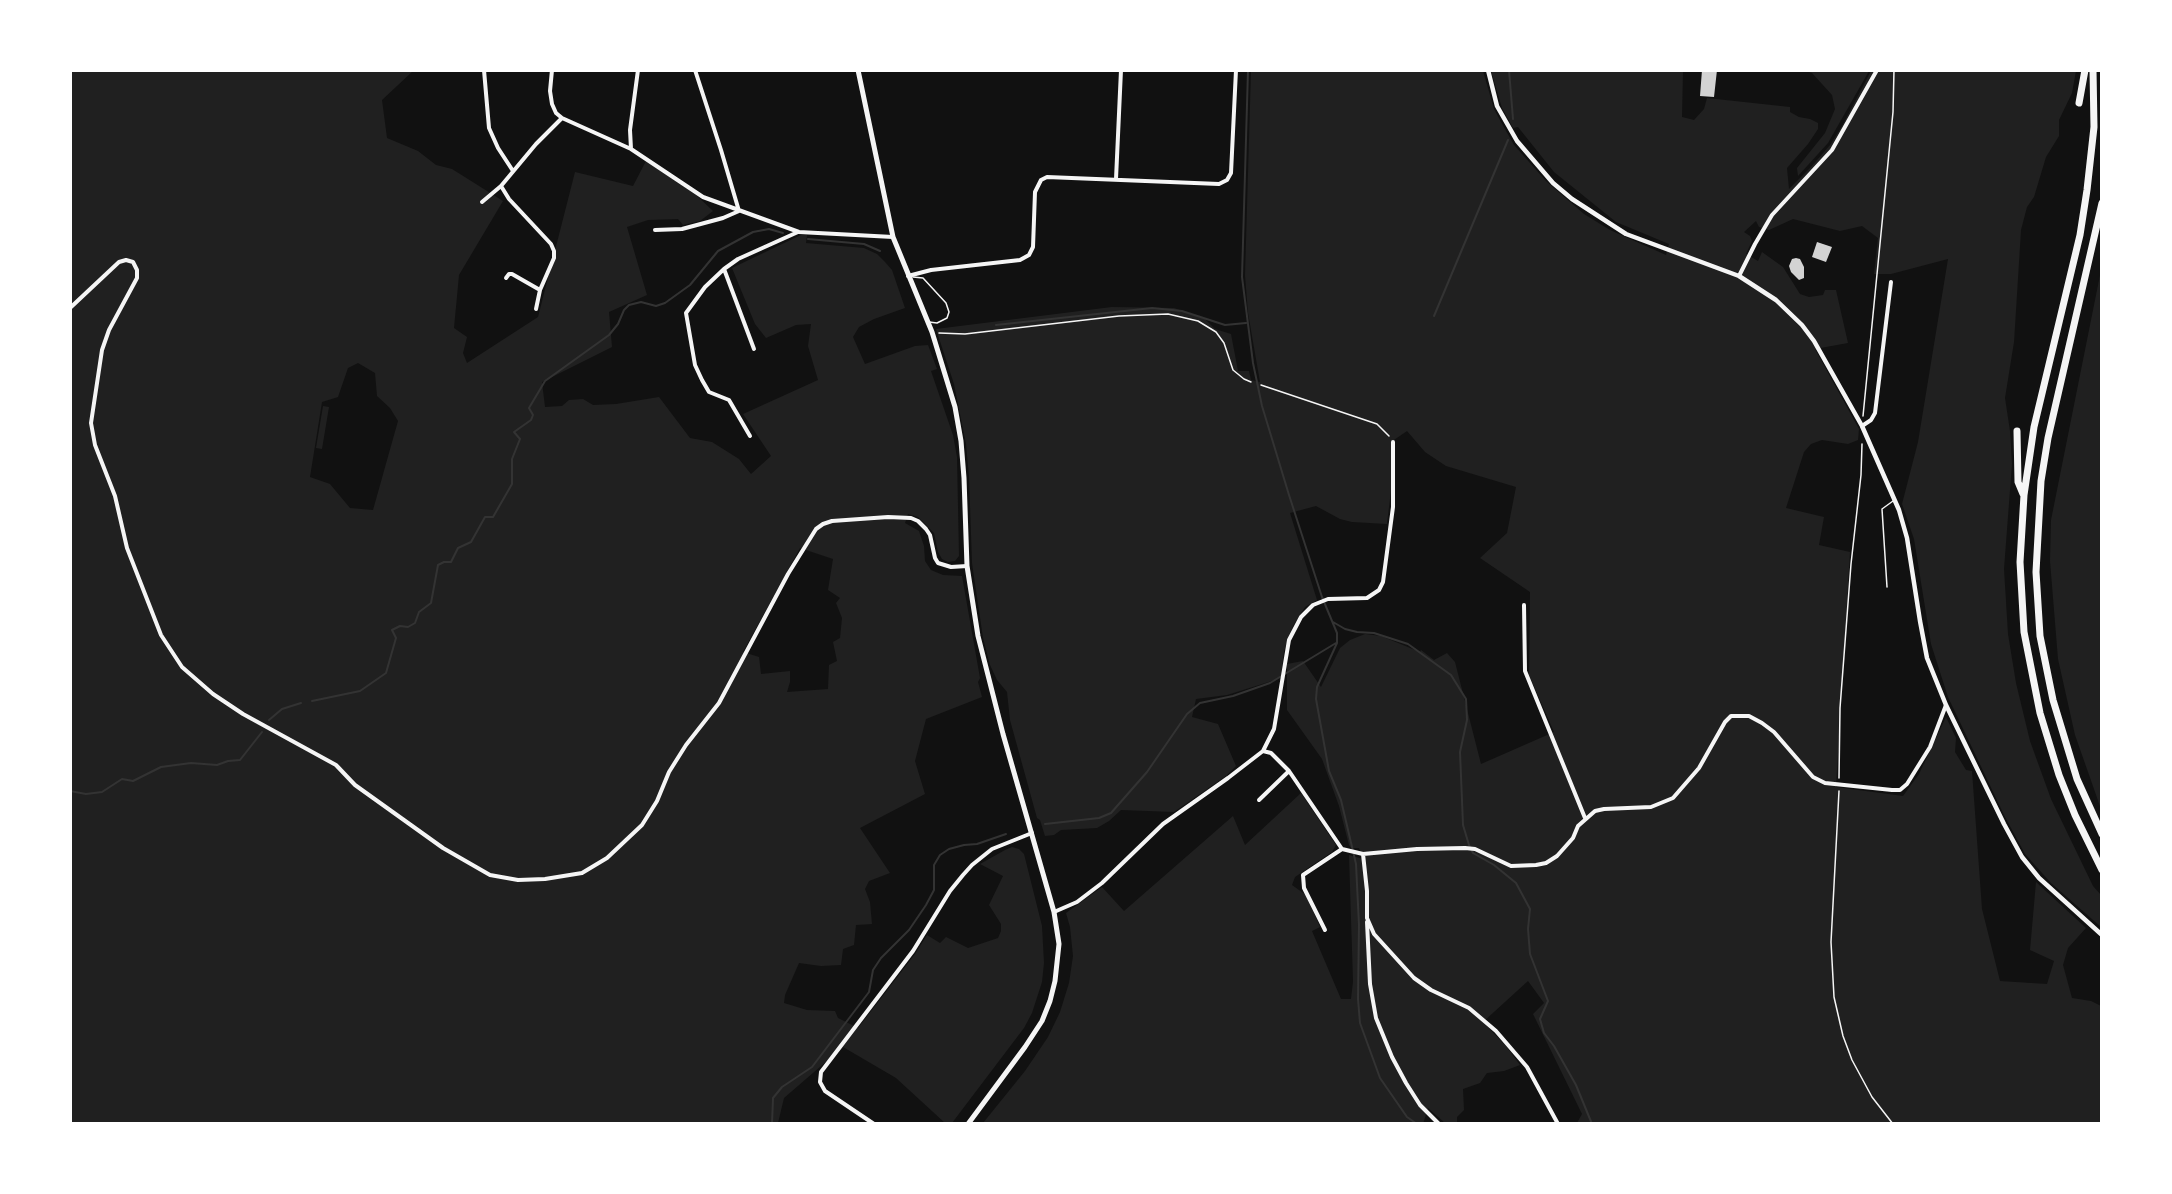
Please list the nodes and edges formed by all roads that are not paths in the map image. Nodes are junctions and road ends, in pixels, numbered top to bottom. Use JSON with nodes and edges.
{"nodes":[{"id":1,"x":484,"y":70,"type":"edge"},
{"id":2,"x":552,"y":70,"type":"edge"},
{"id":3,"x":638,"y":70,"type":"edge"},
{"id":4,"x":695,"y":70,"type":"edge"},
{"id":5,"x":858,"y":70,"type":"edge"},
{"id":6,"x":1121,"y":70,"type":"edge"},
{"id":7,"x":1236,"y":70,"type":"edge"},
{"id":8,"x":1488,"y":70,"type":"edge"},
{"id":9,"x":1877,"y":70,"type":"edge"},
{"id":10,"x":2085,"y":70,"type":"edge"},
{"id":11,"x":2093,"y":70,"type":"edge"},
{"id":12,"x":2079,"y":103,"type":"dead end"},
{"id":13,"x":562,"y":118,"type":"junction"},
{"id":14,"x":631,"y":149,"type":"junction"},
{"id":15,"x":513,"y":171,"type":"junction"},
{"id":16,"x":1116,"y":179,"type":"junction"},
{"id":17,"x":501,"y":186,"type":"junction"},
{"id":18,"x":482,"y":202,"type":"dead end"},
{"id":19,"x":2102,"y":202,"type":"edge"},
{"id":20,"x":739,"y":211,"type":"junction"},
{"id":21,"x":655,"y":230,"type":"dead end"},
{"id":22,"x":799,"y":232,"type":"junction"},
{"id":23,"x":893,"y":237,"type":"junction"},
{"id":24,"x":724,"y":269,"type":"junction"},
{"id":25,"x":908,"y":276,"type":"junction"},
{"id":26,"x":1739,"y":276,"type":"junction"},
{"id":27,"x":506,"y":278,"type":"dead end"},
{"id":28,"x":1891,"y":282,"type":"dead end"},
{"id":29,"x":540,"y":290,"type":"junction"},
{"id":30,"x":70,"y":308,"type":"edge"},
{"id":31,"x":536,"y":309,"type":"dead end"},
{"id":32,"x":928,"y":322,"type":"junction"},
{"id":33,"x":754,"y":349,"type":"dead end"},
{"id":34,"x":1862,"y":426,"type":"junction"},
{"id":35,"x":2017,"y":431,"type":"dead end"},
{"id":36,"x":750,"y":436,"type":"dead end"},
{"id":37,"x":1393,"y":442,"type":"road end"},
{"id":38,"x":2024,"y":495,"type":"junction"},
{"id":39,"x":1895,"y":500,"type":"junction"},
{"id":40,"x":967,"y":566,"type":"junction"},
{"id":41,"x":1887,"y":587,"type":"dead end"},
{"id":42,"x":1524,"y":605,"type":"dead end"},
{"id":43,"x":1946,"y":705,"type":"junction"},
{"id":44,"x":1263,"y":750,"type":"junction"},
{"id":45,"x":1289,"y":771,"type":"junction"},
{"id":46,"x":1258,"y":800,"type":"dead end"},
{"id":47,"x":1585,"y":818,"type":"junction"},
{"id":48,"x":1032,"y":833,"type":"junction"},
{"id":49,"x":2102,"y":834,"type":"edge"},
{"id":50,"x":1342,"y":849,"type":"junction"},
{"id":51,"x":1361,"y":854,"type":"junction"},
{"id":52,"x":2102,"y":870,"type":"edge"},
{"id":53,"x":1054,"y":912,"type":"junction"},
{"id":54,"x":1367,"y":918,"type":"junction"},
{"id":55,"x":1325,"y":930,"type":"dead end"},
{"id":56,"x":2102,"y":935,"type":"edge"},
{"id":57,"x":874,"y":1124,"type":"edge"},
{"id":58,"x":968,"y":1124,"type":"edge"},
{"id":59,"x":1439,"y":1124,"type":"edge"},
{"id":60,"x":1558,"y":1124,"type":"edge"}],
"edges":[{"from":1,"to":15,"type":"street"},
{"from":2,"to":13,"type":"street"},
{"from":3,"to":14,"type":"street"},
{"from":4,"to":20,"type":"street"},
{"from":5,"to":23,"type":"main road"},
{"from":6,"to":16,"type":"street"},
{"from":7,"to":16,"type":"street"},
{"from":8,"to":26,"type":"street"},
{"from":9,"to":26,"type":"street"},
{"from":10,"to":12,"type":"highway"},
{"from":11,"to":38,"type":"highway"},
{"from":13,"to":14,"type":"street"},
{"from":13,"to":15,"type":"street"},
{"from":14,"to":20,"type":"street"},
{"from":15,"to":17,"type":"street"},
{"from":16,"to":25,"type":"street"},
{"from":17,"to":18,"type":"street"},
{"from":17,"to":29,"type":"street"},
{"from":19,"to":49,"type":"highway"},
{"from":20,"to":21,"type":"street"},
{"from":20,"to":22,"type":"street"},
{"from":22,"to":23,"type":"street"},
{"from":22,"to":24,"type":"street"},
{"from":23,"to":25,"type":"main road"},
{"from":24,"to":33,"type":"street"},
{"from":24,"to":36,"type":"street"},
{"from":25,"to":32,"type":"main road"},
{"from":25,"to":32,"type":"lane"},
{"from":26,"to":34,"type":"street"},
{"from":27,"to":29,"type":"street"},
{"from":28,"to":34,"type":"street"},
{"from":29,"to":31,"type":"street"},
{"from":30,"to":40,"type":"street"},
{"from":32,"to":40,"type":"main road"},
{"from":34,"to":39,"type":"street"},
{"from":35,"to":38,"type":"highway"},
{"from":37,"to":44,"type":"street"},
{"from":38,"to":52,"type":"highway"},
{"from":39,"to":41,"type":"lane"},
{"from":39,"to":43,"type":"street"},
{"from":40,"to":48,"type":"main road"},
{"from":42,"to":47,"type":"street"},
{"from":43,"to":47,"type":"street"},
{"from":43,"to":56,"type":"street"},
{"from":44,"to":45,"type":"street"},
{"from":44,"to":53,"type":"street"},
{"from":45,"to":46,"type":"street"},
{"from":45,"to":50,"type":"street"},
{"from":47,"to":51,"type":"street"},
{"from":48,"to":53,"type":"main road"},
{"from":48,"to":57,"type":"street"},
{"from":50,"to":51,"type":"street"},
{"from":50,"to":55,"type":"street"},
{"from":51,"to":54,"type":"street"},
{"from":53,"to":58,"type":"main road"},
{"from":54,"to":59,"type":"street"},
{"from":54,"to":60,"type":"street"}]}
